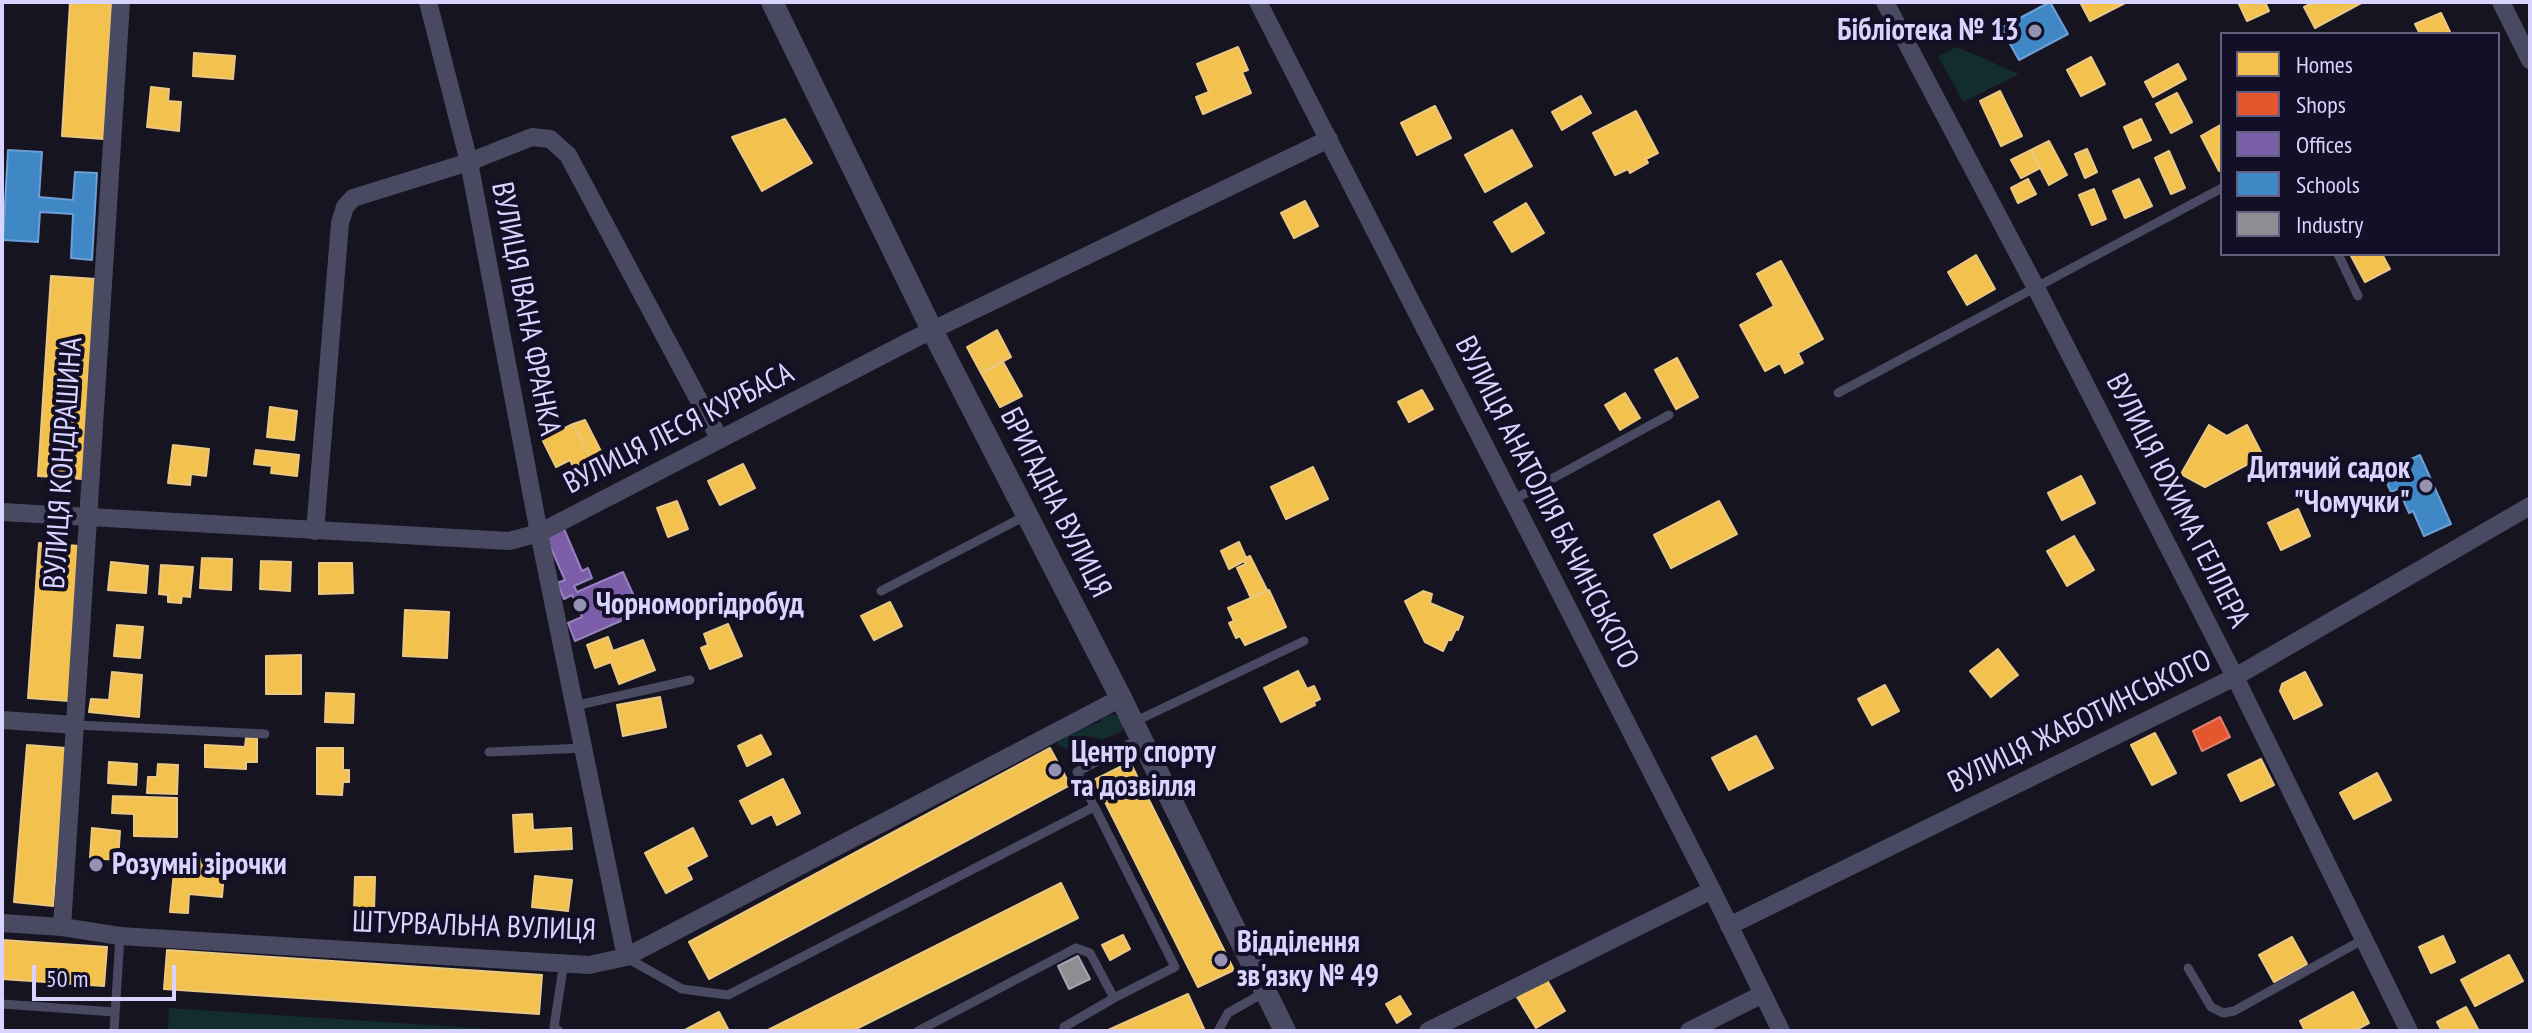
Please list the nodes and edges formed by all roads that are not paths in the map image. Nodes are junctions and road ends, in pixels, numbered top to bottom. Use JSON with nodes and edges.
{"nodes":[{"id":1,"x":121,"y":2,"type":"edge"},
{"id":2,"x":428,"y":2,"type":"edge"},
{"id":3,"x":772,"y":2,"type":"edge"},
{"id":4,"x":1258,"y":2,"type":"edge"},
{"id":5,"x":1885,"y":2,"type":"edge"},
{"id":6,"x":2501,"y":2,"type":"edge"},
{"id":7,"x":2530,"y":60,"type":"edge"},
{"id":8,"x":1329,"y":139,"type":"junction"},
{"id":9,"x":469,"y":162,"type":"junction"},
{"id":10,"x":2220,"y":189,"type":"edge"},
{"id":11,"x":2339,"y":256,"type":"edge"},
{"id":12,"x":2036,"y":288,"type":"junction"},
{"id":13,"x":2358,"y":296,"type":"dead end"},
{"id":14,"x":932,"y":330,"type":"junction"},
{"id":15,"x":1838,"y":393,"type":"dead end"},
{"id":16,"x":1669,"y":415,"type":"dead end"},
{"id":17,"x":719,"y":438,"type":"junction"},
{"id":18,"x":1513,"y":500,"type":"junction"},
{"id":19,"x":2530,"y":506,"type":"edge"},
{"id":20,"x":2,"y":512,"type":"edge"},
{"id":21,"x":88,"y":515,"type":"junction"},
{"id":22,"x":1027,"y":515,"type":"junction"},
{"id":23,"x":315,"y":531,"type":"junction"},
{"id":24,"x":539,"y":533,"type":"junction"},
{"id":25,"x":881,"y":591,"type":"dead end"},
{"id":26,"x":1304,"y":641,"type":"dead end"},
{"id":27,"x":2235,"y":677,"type":"junction"},
{"id":28,"x":690,"y":680,"type":"dead end"},
{"id":29,"x":1121,"y":698,"type":"junction"},
{"id":30,"x":574,"y":706,"type":"junction"},
{"id":31,"x":2,"y":720,"type":"edge"},
{"id":32,"x":76,"y":725,"type":"junction"},
{"id":33,"x":1137,"y":730,"type":"junction"},
{"id":34,"x":265,"y":734,"type":"dead end"},
{"id":35,"x":585,"y":748,"type":"junction"},
{"id":36,"x":489,"y":752,"type":"dead end"},
{"id":37,"x":1094,"y":807,"type":"junction"},
{"id":38,"x":1712,"y":890,"type":"junction"},
{"id":39,"x":2,"y":923,"type":"edge"},
{"id":40,"x":1729,"y":926,"type":"junction"},
{"id":41,"x":62,"y":927,"type":"junction"},
{"id":42,"x":120,"y":936,"type":"junction"},
{"id":43,"x":2364,"y":939,"type":"junction"},
{"id":44,"x":626,"y":957,"type":"junction"},
{"id":45,"x":564,"y":962,"type":"junction"},
{"id":46,"x":2188,"y":968,"type":"dead end"},
{"id":47,"x":1265,"y":992,"type":"junction"},
{"id":48,"x":1763,"y":994,"type":"junction"},
{"id":49,"x":1114,"y":998,"type":"junction"},
{"id":50,"x":2,"y":1004,"type":"edge"},
{"id":51,"x":115,"y":1012,"type":"junction"},
{"id":52,"x":114,"y":1031,"type":"edge"},
{"id":53,"x":559,"y":1031,"type":"edge"},
{"id":54,"x":918,"y":1031,"type":"edge"},
{"id":55,"x":1066,"y":1031,"type":"edge"},
{"id":56,"x":1218,"y":1031,"type":"edge"},
{"id":57,"x":1285,"y":1031,"type":"edge"},
{"id":58,"x":1428,"y":1031,"type":"edge"},
{"id":59,"x":1689,"y":1031,"type":"edge"},
{"id":60,"x":1781,"y":1031,"type":"edge"},
{"id":61,"x":2409,"y":1031,"type":"edge"}],
"edges":[{"from":1,"to":21,"type":"street","name":"ВУЛИЦЯ КОНДРАШИНА"},
{"from":2,"to":9,"type":"street","name":"ВУЛИЦЯ ІВАНА ФРАНКА"},
{"from":3,"to":14,"type":"street","name":"БРИГАДНА ВУЛИЦЯ"},
{"from":4,"to":8,"type":"street","name":"ВУЛИЦЯ АНАТОЛІЯ БАЧИНСЬКОГО"},
{"from":5,"to":12,"type":"street","name":"ВУЛИЦЯ ЮХИМА ГЕЛЛЕРА"},
{"from":6,"to":7,"type":"street"},
{"from":8,"to":14,"type":"street","name":"ВУЛИЦЯ ЛЕСЯ КУРБАСА"},
{"from":8,"to":18,"type":"street","name":"ВУЛИЦЯ АНАТОЛІЯ БАЧИНСЬКОГО"},
{"from":9,"to":17,"type":"street"},
{"from":9,"to":23,"type":"street"},
{"from":9,"to":24,"type":"street","name":"ВУЛИЦЯ ІВАНА ФРАНКА"},
{"from":10,"to":12,"type":"lane"},
{"from":11,"to":13,"type":"lane"},
{"from":12,"to":15,"type":"lane"},
{"from":12,"to":27,"type":"street","name":"ВУЛИЦЯ ЮХИМА ГЕЛЛЕРА"},
{"from":14,"to":17,"type":"street","name":"ВУЛИЦЯ ЛЕСЯ КУРБАСА"},
{"from":14,"to":22,"type":"street","name":"БРИГАДНА ВУЛИЦЯ"},
{"from":16,"to":18,"type":"lane"},
{"from":17,"to":24,"type":"street","name":"ВУЛИЦЯ ЛЕСЯ КУРБАСА"},
{"from":18,"to":38,"type":"street","name":"ВУЛИЦЯ АНАТОЛІЯ БАЧИНСЬКОГО"},
{"from":19,"to":27,"type":"street","name":"ВУЛИЦЯ ЖАБОТИНСЬКОГО"},
{"from":20,"to":21,"type":"street","name":"ВУЛИЦЯ ЛЕСЯ КУРБАСА"},
{"from":21,"to":23,"type":"street","name":"ВУЛИЦЯ ЛЕСЯ КУРБАСА"},
{"from":21,"to":32,"type":"street","name":"ВУЛИЦЯ КОНДРАШИНА"},
{"from":22,"to":25,"type":"lane"},
{"from":22,"to":29,"type":"street","name":"БРИГАДНА ВУЛИЦЯ"},
{"from":23,"to":24,"type":"street","name":"ВУЛИЦЯ ЛЕСЯ КУРБАСА"},
{"from":24,"to":30,"type":"street","name":"ВУЛИЦЯ ІВАНА ФРАНКА"},
{"from":26,"to":33,"type":"lane"},
{"from":27,"to":40,"type":"street","name":"ВУЛИЦЯ ЖАБОТИНСЬКОГО"},
{"from":27,"to":43,"type":"street","name":"ВУЛИЦЯ ЮХИМА ГЕЛЛЕРА"},
{"from":28,"to":30,"type":"lane"},
{"from":29,"to":33,"type":"street","name":"БРИГАДНА ВУЛИЦЯ"},
{"from":29,"to":44,"type":"street","name":"ШТУРВАЛЬНА ВУЛИЦЯ"},
{"from":30,"to":35,"type":"street","name":"ВУЛИЦЯ ІВАНА ФРАНКА"},
{"from":31,"to":32,"type":"street"},
{"from":32,"to":34,"type":"lane"},
{"from":32,"to":41,"type":"street","name":"ВУЛИЦЯ КОНДРАШИНА"},
{"from":33,"to":37,"type":"lane"},
{"from":33,"to":47,"type":"street","name":"БРИГАДНА ВУЛИЦЯ"},
{"from":35,"to":36,"type":"lane"},
{"from":35,"to":44,"type":"street","name":"ВУЛИЦЯ ІВАНА ФРАНКА"},
{"from":37,"to":44,"type":"lane"},
{"from":37,"to":49,"type":"lane"},
{"from":38,"to":40,"type":"street","name":"ВУЛИЦЯ АНАТОЛІЯ БАЧИНСЬКОГО"},
{"from":38,"to":58,"type":"street"},
{"from":39,"to":41,"type":"street","name":"ШТУРВАЛЬНА ВУЛИЦЯ"},
{"from":40,"to":48,"type":"street","name":"ВУЛИЦЯ АНАТОЛІЯ БАЧИНСЬКОГО"},
{"from":41,"to":42,"type":"street","name":"ШТУРВАЛЬНА ВУЛИЦЯ"},
{"from":42,"to":45,"type":"street","name":"ШТУРВАЛЬНА ВУЛИЦЯ"},
{"from":42,"to":51,"type":"lane"},
{"from":43,"to":46,"type":"lane"},
{"from":43,"to":61,"type":"street","name":"ВУЛИЦЯ ЮХИМА ГЕЛЛЕРА"},
{"from":44,"to":45,"type":"street","name":"ШТУРВАЛЬНА ВУЛИЦЯ"},
{"from":45,"to":53,"type":"lane"},
{"from":47,"to":56,"type":"lane"},
{"from":47,"to":57,"type":"street","name":"БРИГАДНА ВУЛИЦЯ"},
{"from":48,"to":59,"type":"street"},
{"from":48,"to":60,"type":"street","name":"ВУЛИЦЯ АНАТОЛІЯ БАЧИНСЬКОГО"},
{"from":49,"to":54,"type":"lane"},
{"from":49,"to":55,"type":"lane"},
{"from":50,"to":51,"type":"lane"},
{"from":51,"to":52,"type":"lane"}]}
